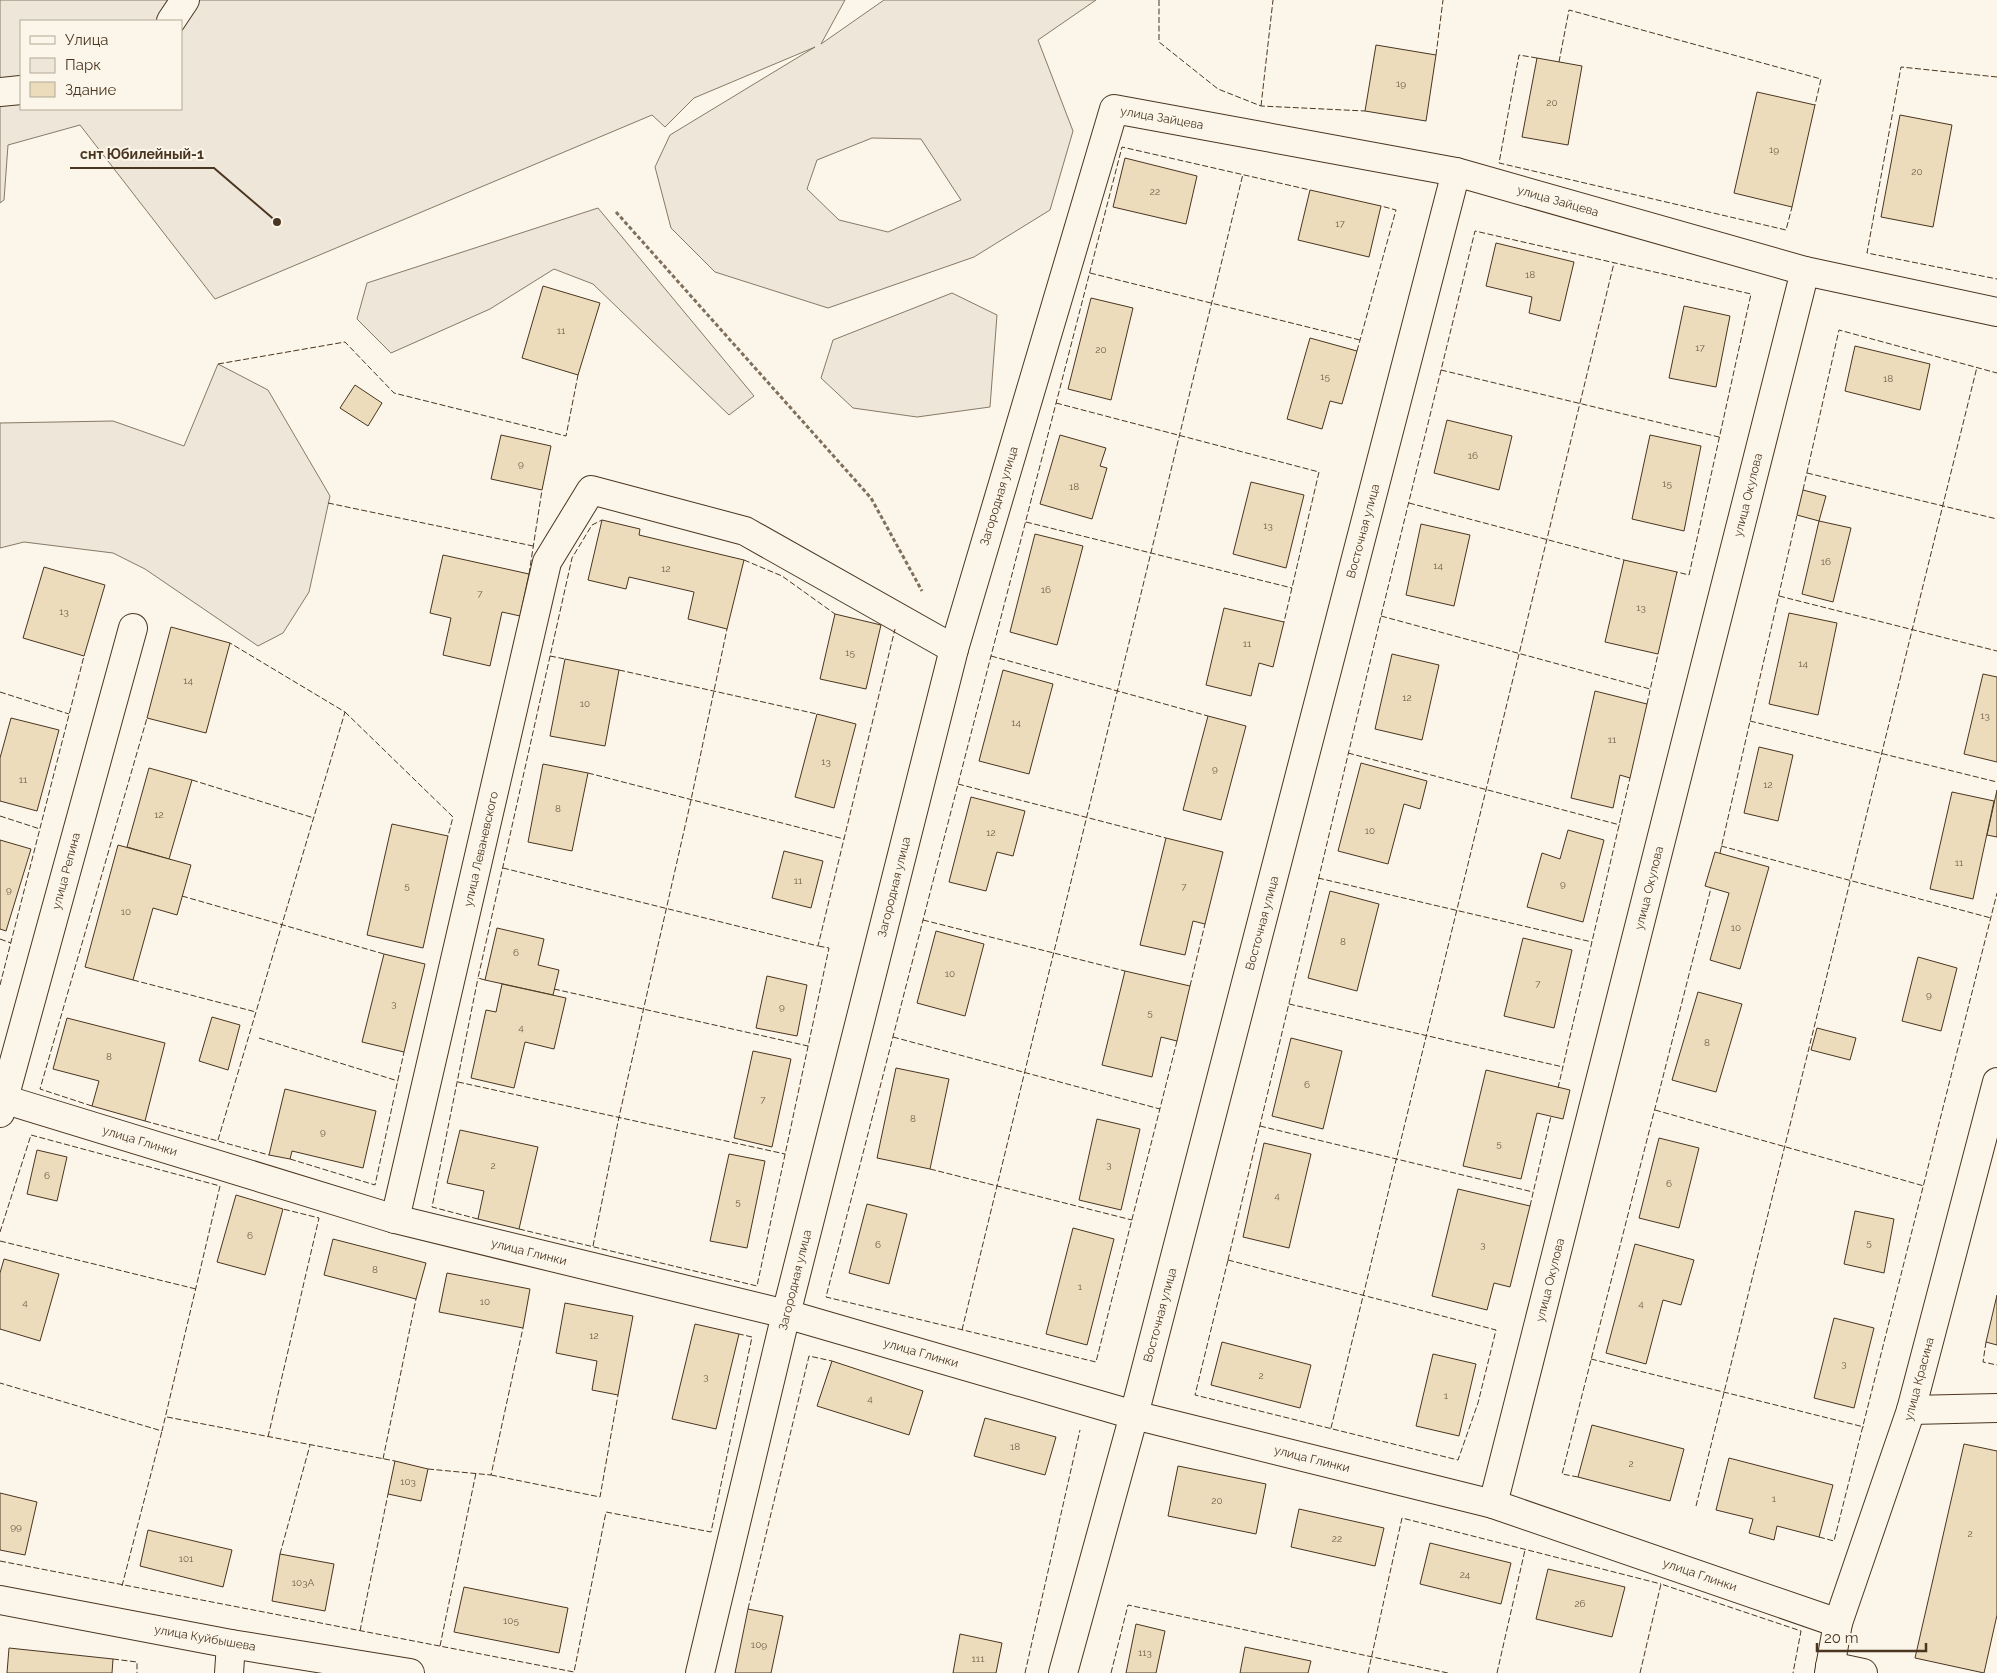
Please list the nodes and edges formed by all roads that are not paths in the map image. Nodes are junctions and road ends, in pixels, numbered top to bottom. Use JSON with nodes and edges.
{"nodes":[{"id":1,"x":185,"y":0,"type":"edge"},
{"id":2,"x":172,"y":20,"type":"edge"},
{"id":3,"x":20,"y":90,"type":"edge"},
{"id":4,"x":0,"y":92,"type":"edge"},
{"id":5,"x":1114,"y":109,"type":"joint"},
{"id":6,"x":1456,"y":172,"type":"junction"},
{"id":7,"x":1805,"y":271,"type":"junction"},
{"id":8,"x":1997,"y":312,"type":"edge"},
{"id":9,"x":132,"y":628,"type":"dead end"},
{"id":10,"x":954,"y":649,"type":"junction"},
{"id":11,"x":1997,"y":1082,"type":"edge"},
{"id":12,"x":1,"y":1104,"type":"edge"},
{"id":13,"x":395,"y":1219,"type":"junction"},
{"id":14,"x":786,"y":1314,"type":"junction"},
{"id":15,"x":1997,"y":1408,"type":"edge"},
{"id":16,"x":1911,"y":1410,"type":"junction"},
{"id":17,"x":1134,"y":1415,"type":"junction"},
{"id":18,"x":1493,"y":1504,"type":"junction"},
{"id":19,"x":0,"y":1600,"type":"edge"},
{"id":20,"x":1838,"y":1623,"type":"junction"},
{"id":21,"x":231,"y":1644,"type":"junction"},
{"id":22,"x":1830,"y":1669,"type":"edge"},
{"id":23,"x":229,"y":1673,"type":"edge"},
{"id":24,"x":410,"y":1673,"type":"edge"},
{"id":25,"x":700,"y":1673,"type":"edge"},
{"id":26,"x":1063,"y":1673,"type":"edge"},
{"id":27,"x":1863,"y":1673,"type":"edge"}],
"edges":[{"from":1,"to":2,"type":"street"},
{"from":3,"to":4,"type":"street"},
{"from":5,"to":6,"type":"street","name":"улица Зайцева"},
{"from":5,"to":10,"type":"street","name":"Загородная улица"},
{"from":6,"to":7,"type":"street","name":"улица Зайцева"},
{"from":6,"to":17,"type":"street","name":"Восточная улица"},
{"from":7,"to":8,"type":"street","name":"улица Зайцева"},
{"from":7,"to":18,"type":"street","name":"улица Окулова"},
{"from":9,"to":12,"type":"street","name":"улица Репина"},
{"from":10,"to":13,"type":"street","name":"улица Леваневского"},
{"from":10,"to":14,"type":"street","name":"Загородная улица"},
{"from":11,"to":16,"type":"street","name":"улица Красина"},
{"from":12,"to":13,"type":"street","name":"улица Глинки"},
{"from":13,"to":14,"type":"street","name":"улица Глинки"},
{"from":14,"to":17,"type":"street","name":"улица Глинки"},
{"from":14,"to":25,"type":"street","name":"Загородная улица"},
{"from":15,"to":16,"type":"street"},
{"from":16,"to":20,"type":"street","name":"улица Красина"},
{"from":17,"to":18,"type":"street","name":"улица Глинки"},
{"from":17,"to":26,"type":"street","name":"Восточная улица"},
{"from":18,"to":20,"type":"street","name":"улица Глинки"},
{"from":19,"to":21,"type":"street","name":"улица Куйбышева"},
{"from":20,"to":22,"type":"street","name":"улица Красина"},
{"from":21,"to":23,"type":"street"},
{"from":21,"to":24,"type":"street","name":"улица Куйбышева"},
{"from":22,"to":27,"type":"street"}]}
